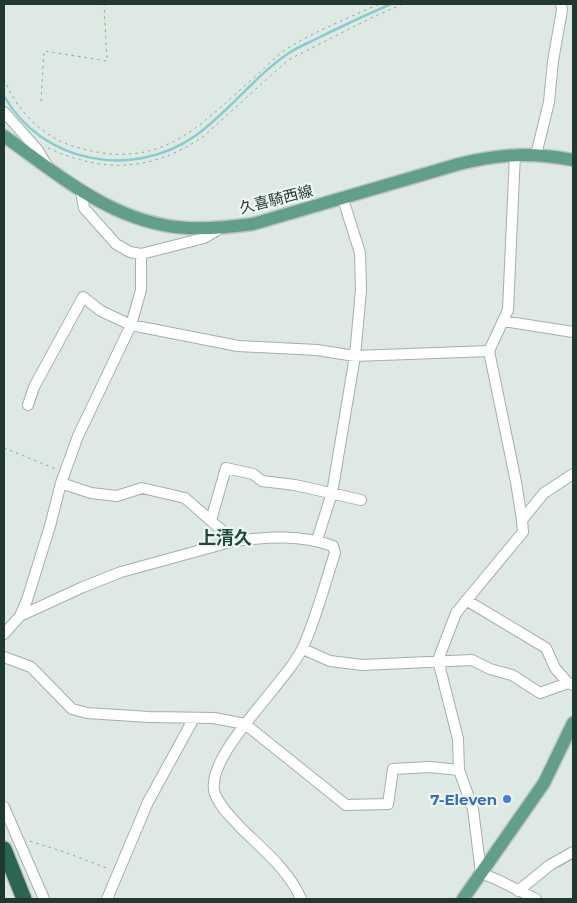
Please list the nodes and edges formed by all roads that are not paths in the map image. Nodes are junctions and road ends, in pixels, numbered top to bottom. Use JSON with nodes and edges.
{"nodes":[{"id":1,"x":561,"y":4,"type":"edge"},
{"id":2,"x":4,"y":112,"type":"edge"},
{"id":3,"x":4,"y":136,"type":"edge"},
{"id":4,"x":515,"y":154,"type":"junction"},
{"id":5,"x":536,"y":155,"type":"junction"},
{"id":6,"x":573,"y":160,"type":"edge"},
{"id":7,"x":48,"y":167,"type":"junction"},
{"id":8,"x":82,"y":192,"type":"junction"},
{"id":9,"x":343,"y":198,"type":"junction"},
{"id":10,"x":221,"y":228,"type":"junction"},
{"id":11,"x":141,"y":254,"type":"junction"},
{"id":12,"x":503,"y":322,"type":"junction"},
{"id":13,"x":131,"y":325,"type":"junction"},
{"id":14,"x":573,"y":332,"type":"edge"},
{"id":15,"x":488,"y":351,"type":"junction"},
{"id":16,"x":355,"y":356,"type":"junction"},
{"id":17,"x":28,"y":405,"type":"dead end"},
{"id":18,"x":573,"y":474,"type":"edge"},
{"id":19,"x":63,"y":478,"type":"junction"},
{"id":20,"x":332,"y":493,"type":"junction"},
{"id":21,"x":361,"y":500,"type":"dead end"},
{"id":22,"x":210,"y":520,"type":"junction"},
{"id":23,"x":522,"y":520,"type":"junction"},
{"id":24,"x":317,"y":540,"type":"junction"},
{"id":25,"x":234,"y":541,"type":"junction"},
{"id":26,"x":466,"y":600,"type":"junction"},
{"id":27,"x":20,"y":616,"type":"junction"},
{"id":28,"x":4,"y":634,"type":"edge"},
{"id":29,"x":303,"y":649,"type":"junction"},
{"id":30,"x":4,"y":657,"type":"edge"},
{"id":31,"x":438,"y":660,"type":"junction"},
{"id":32,"x":571,"y":684,"type":"edge"},
{"id":33,"x":194,"y":718,"type":"junction"},
{"id":34,"x":573,"y":723,"type":"edge"},
{"id":35,"x":245,"y":724,"type":"junction"},
{"id":36,"x":459,"y":770,"type":"junction"},
{"id":37,"x":4,"y":807,"type":"edge"},
{"id":38,"x":4,"y":849,"type":"edge"},
{"id":39,"x":573,"y":852,"type":"edge"},
{"id":40,"x":481,"y":873,"type":"junction"},
{"id":41,"x":526,"y":894,"type":"edge"},
{"id":42,"x":24,"y":899,"type":"edge"},
{"id":43,"x":44,"y":899,"type":"edge"},
{"id":44,"x":107,"y":899,"type":"edge"},
{"id":45,"x":301,"y":899,"type":"edge"},
{"id":46,"x":463,"y":899,"type":"edge"}],
"edges":[{"from":1,"to":5,"type":"street"},
{"from":2,"to":7,"type":"street"},
{"from":3,"to":7,"type":"main road","name":"久喜騎西線"},
{"from":4,"to":5,"type":"main road","name":"久喜騎西線"},
{"from":4,"to":9,"type":"main road","name":"久喜騎西線"},
{"from":4,"to":12,"type":"street"},
{"from":5,"to":6,"type":"main road","name":"久喜騎西線"},
{"from":7,"to":8,"type":"main road","name":"久喜騎西線"},
{"from":8,"to":10,"type":"main road","name":"久喜騎西線"},
{"from":8,"to":11,"type":"street"},
{"from":9,"to":10,"type":"main road","name":"久喜騎西線"},
{"from":9,"to":16,"type":"street"},
{"from":10,"to":11,"type":"street"},
{"from":11,"to":13,"type":"street"},
{"from":12,"to":14,"type":"street"},
{"from":12,"to":15,"type":"street"},
{"from":13,"to":16,"type":"street"},
{"from":13,"to":17,"type":"street"},
{"from":13,"to":19,"type":"street"},
{"from":15,"to":16,"type":"street"},
{"from":15,"to":23,"type":"street"},
{"from":16,"to":20,"type":"street"},
{"from":18,"to":23,"type":"street"},
{"from":19,"to":22,"type":"street"},
{"from":19,"to":27,"type":"street"},
{"from":20,"to":21,"type":"street"},
{"from":20,"to":22,"type":"street"},
{"from":20,"to":24,"type":"street"},
{"from":22,"to":25,"type":"street"},
{"from":23,"to":26,"type":"street"},
{"from":24,"to":25,"type":"street"},
{"from":24,"to":29,"type":"street"},
{"from":25,"to":27,"type":"street"},
{"from":26,"to":31,"type":"street"},
{"from":26,"to":32,"type":"street"},
{"from":27,"to":28,"type":"street"},
{"from":29,"to":31,"type":"street"},
{"from":29,"to":35,"type":"street"},
{"from":30,"to":33,"type":"street"},
{"from":31,"to":32,"type":"street"},
{"from":31,"to":36,"type":"street"},
{"from":33,"to":35,"type":"street"},
{"from":33,"to":44,"type":"street"},
{"from":34,"to":40,"type":"main road"},
{"from":35,"to":36,"type":"street"},
{"from":35,"to":45,"type":"street"},
{"from":36,"to":40,"type":"street"},
{"from":37,"to":43,"type":"street"},
{"from":38,"to":42,"type":"highway"},
{"from":39,"to":41,"type":"street"},
{"from":40,"to":41,"type":"street"},
{"from":40,"to":46,"type":"main road"}]}
